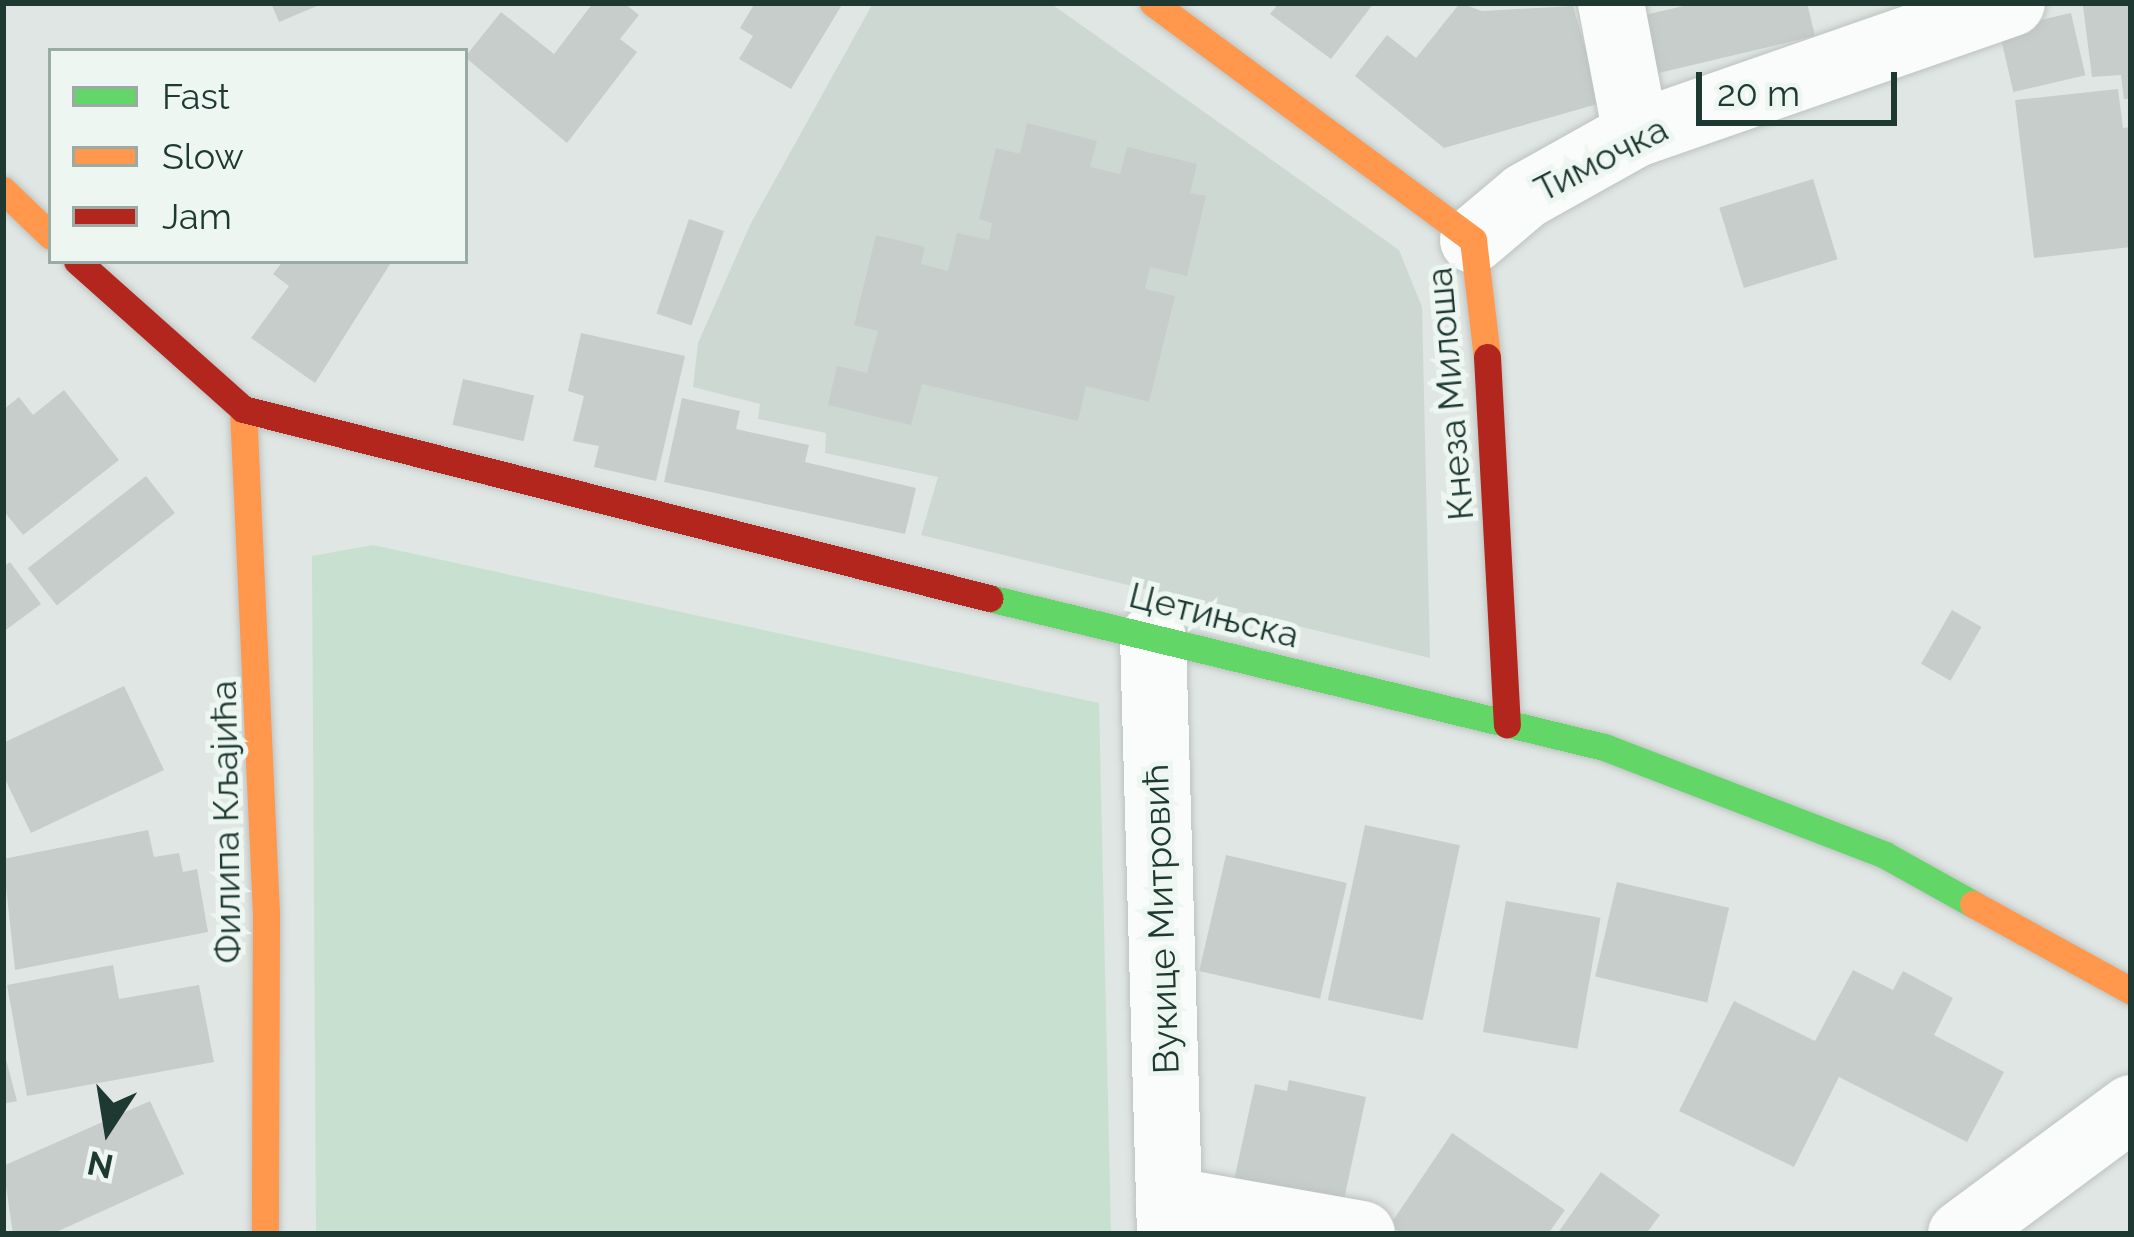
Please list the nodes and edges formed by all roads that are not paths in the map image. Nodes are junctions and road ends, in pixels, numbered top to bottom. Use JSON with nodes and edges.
{"nodes":[{"id":1,"x":1153,"y":3,"type":"edge"},
{"id":2,"x":1611,"y":3,"type":"edge"},
{"id":3,"x":2012,"y":3,"type":"edge"},
{"id":4,"x":1636,"y":134,"type":"junction"},
{"id":5,"x":3,"y":191,"type":"edge"},
{"id":6,"x":48,"y":233,"type":"edge"},
{"id":7,"x":1473,"y":240,"type":"junction"},
{"id":8,"x":80,"y":264,"type":"edge"},
{"id":9,"x":243,"y":409,"type":"junction"},
{"id":10,"x":1153,"y":637,"type":"junction"},
{"id":11,"x":1508,"y":724,"type":"junction"},
{"id":12,"x":2131,"y":991,"type":"edge"},
{"id":13,"x":2131,"y":1108,"type":"edge"},
{"id":14,"x":1170,"y":1217,"type":"edge"},
{"id":15,"x":265,"y":1234,"type":"edge"},
{"id":16,"x":1362,"y":1234,"type":"edge"},
{"id":17,"x":1961,"y":1234,"type":"edge"}],
"edges":[{"from":1,"to":7,"type":"street","name":"Кнеза Милоша"},
{"from":2,"to":4,"type":"street"},
{"from":3,"to":4,"type":"street","name":"Тимочка"},
{"from":4,"to":7,"type":"street","name":"Тимочка"},
{"from":5,"to":6,"type":"street"},
{"from":7,"to":11,"type":"street","name":"Кнеза Милоша"},
{"from":8,"to":9,"type":"street"},
{"from":9,"to":10,"type":"street","name":"Цетињска"},
{"from":9,"to":15,"type":"street","name":"Филипа Кљајића"},
{"from":10,"to":11,"type":"street","name":"Цетињска"},
{"from":10,"to":14,"type":"street","name":"Вукице Митровић"},
{"from":11,"to":12,"type":"street","name":"Цетињска"},
{"from":13,"to":17,"type":"street"},
{"from":14,"to":16,"type":"street","name":"Вукице Митровић"}]}
